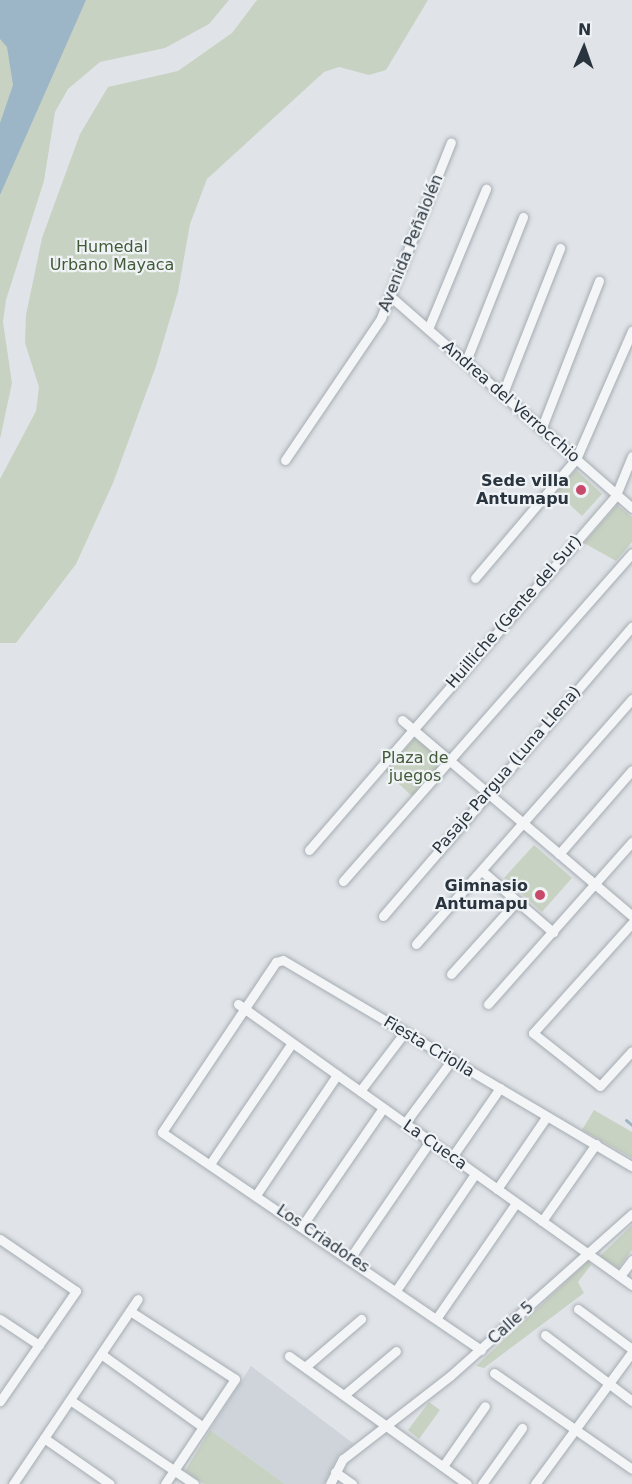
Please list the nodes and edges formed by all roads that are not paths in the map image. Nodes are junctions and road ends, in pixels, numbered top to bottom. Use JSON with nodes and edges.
{"nodes":[{"id":1,"x":452,"y":142,"type":"dead end"},
{"id":2,"x":486,"y":189,"type":"dead end"},
{"id":3,"x":523,"y":217,"type":"dead end"},
{"id":4,"x":560,"y":248,"type":"dead end"},
{"id":5,"x":599,"y":280,"type":"dead end"},
{"id":6,"x":390,"y":296,"type":"junction"},
{"id":7,"x":428,"y":329,"type":"junction"},
{"id":8,"x":632,"y":331,"type":"edge"},
{"id":9,"x":466,"y":361,"type":"junction"},
{"id":10,"x":503,"y":393,"type":"junction"},
{"id":11,"x":542,"y":427,"type":"junction"},
{"id":12,"x":632,"y":456,"type":"edge"},
{"id":13,"x":576,"y":459,"type":"junction"},
{"id":14,"x":285,"y":460,"type":"dead end"},
{"id":15,"x":616,"y":495,"type":"junction"},
{"id":16,"x":632,"y":508,"type":"edge"},
{"id":17,"x":632,"y":553,"type":"edge"},
{"id":18,"x":475,"y":578,"type":"dead end"},
{"id":19,"x":632,"y":626,"type":"edge"},
{"id":20,"x":632,"y":699,"type":"edge"},
{"id":21,"x":402,"y":720,"type":"dead end"},
{"id":22,"x":413,"y":730,"type":"junction"},
{"id":23,"x":450,"y":760,"type":"junction"},
{"id":24,"x":632,"y":770,"type":"edge"},
{"id":25,"x":488,"y":791,"type":"junction"},
{"id":26,"x":524,"y":825,"type":"junction"},
{"id":27,"x":632,"y":842,"type":"edge"},
{"id":28,"x":309,"y":850,"type":"dead end"},
{"id":29,"x":559,"y":854,"type":"junction"},
{"id":30,"x":482,"y":871,"type":"junction"},
{"id":31,"x":343,"y":881,"type":"dead end"},
{"id":32,"x":595,"y":885,"type":"junction"},
{"id":33,"x":517,"y":901,"type":"junction"},
{"id":34,"x":383,"y":916,"type":"dead end"},
{"id":35,"x":632,"y":916,"type":"edge"},
{"id":36,"x":632,"y":923,"type":"edge"},
{"id":37,"x":553,"y":932,"type":"junction"},
{"id":38,"x":416,"y":944,"type":"dead end"},
{"id":39,"x":451,"y":974,"type":"dead end"},
{"id":40,"x":488,"y":1004,"type":"dead end"},
{"id":41,"x":242,"y":1007,"type":"junction"},
{"id":42,"x":405,"y":1032,"type":"junction"},
{"id":43,"x":292,"y":1043,"type":"junction"},
{"id":44,"x":632,"y":1051,"type":"edge"},
{"id":45,"x":451,"y":1061,"type":"junction"},
{"id":46,"x":337,"y":1075,"type":"junction"},
{"id":47,"x":500,"y":1088,"type":"junction"},
{"id":48,"x":360,"y":1091,"type":"junction"},
{"id":49,"x":383,"y":1108,"type":"junction"},
{"id":50,"x":547,"y":1116,"type":"junction"},
{"id":51,"x":405,"y":1123,"type":"junction"},
{"id":52,"x":429,"y":1141,"type":"junction"},
{"id":53,"x":596,"y":1144,"type":"junction"},
{"id":54,"x":452,"y":1157,"type":"junction"},
{"id":55,"x":210,"y":1164,"type":"junction"},
{"id":56,"x":632,"y":1166,"type":"edge"},
{"id":57,"x":475,"y":1174,"type":"junction"},
{"id":58,"x":496,"y":1189,"type":"junction"},
{"id":59,"x":256,"y":1195,"type":"junction"},
{"id":60,"x":516,"y":1203,"type":"junction"},
{"id":61,"x":632,"y":1214,"type":"edge"},
{"id":62,"x":542,"y":1221,"type":"junction"},
{"id":63,"x":302,"y":1226,"type":"junction"},
{"id":64,"x":0,"y":1239,"type":"edge"},
{"id":65,"x":588,"y":1254,"type":"junction"},
{"id":66,"x":350,"y":1258,"type":"junction"},
{"id":67,"x":632,"y":1260,"type":"edge"},
{"id":68,"x":620,"y":1276,"type":"junction"},
{"id":69,"x":632,"y":1285,"type":"edge"},
{"id":70,"x":397,"y":1289,"type":"junction"},
{"id":71,"x":138,"y":1299,"type":"dead end"},
{"id":72,"x":578,"y":1309,"type":"dead end"},
{"id":73,"x":130,"y":1311,"type":"junction"},
{"id":74,"x":438,"y":1316,"type":"junction"},
{"id":75,"x":0,"y":1319,"type":"edge"},
{"id":76,"x":361,"y":1319,"type":"dead end"},
{"id":77,"x":545,"y":1335,"type":"dead end"},
{"id":78,"x":39,"y":1345,"type":"junction"},
{"id":79,"x":481,"y":1350,"type":"junction"},
{"id":80,"x":632,"y":1350,"type":"edge"},
{"id":81,"x":396,"y":1351,"type":"dead end"},
{"id":82,"x":101,"y":1354,"type":"junction"},
{"id":83,"x":289,"y":1356,"type":"dead end"},
{"id":84,"x":304,"y":1367,"type":"junction"},
{"id":85,"x":494,"y":1373,"type":"dead end"},
{"id":86,"x":608,"y":1384,"type":"junction"},
{"id":87,"x":344,"y":1395,"type":"junction"},
{"id":88,"x":2,"y":1396,"type":"edge"},
{"id":89,"x":70,"y":1400,"type":"junction"},
{"id":90,"x":632,"y":1401,"type":"edge"},
{"id":91,"x":485,"y":1406,"type":"dead end"},
{"id":92,"x":385,"y":1425,"type":"junction"},
{"id":93,"x":203,"y":1427,"type":"junction"},
{"id":94,"x":522,"y":1428,"type":"dead end"},
{"id":95,"x":576,"y":1428,"type":"junction"},
{"id":96,"x":44,"y":1438,"type":"junction"},
{"id":97,"x":443,"y":1466,"type":"junction"},
{"id":98,"x":632,"y":1469,"type":"edge"},
{"id":99,"x":174,"y":1471,"type":"junction"},
{"id":100,"x":335,"y":1472,"type":"junction"},
{"id":101,"x":13,"y":1484,"type":"edge"},
{"id":102,"x":110,"y":1484,"type":"edge"},
{"id":103,"x":165,"y":1484,"type":"edge"},
{"id":104,"x":194,"y":1484,"type":"edge"},
{"id":105,"x":330,"y":1484,"type":"edge"},
{"id":106,"x":351,"y":1484,"type":"edge"},
{"id":107,"x":467,"y":1484,"type":"edge"},
{"id":108,"x":482,"y":1484,"type":"edge"},
{"id":109,"x":535,"y":1484,"type":"edge"}],
"edges":[{"from":1,"to":6,"type":"street","name":"Avenida Peñalolén"},
{"from":2,"to":7,"type":"street"},
{"from":3,"to":9,"type":"street"},
{"from":4,"to":10,"type":"street"},
{"from":5,"to":11,"type":"street"},
{"from":6,"to":7,"type":"street","name":"Andrea del Verrocchio"},
{"from":6,"to":14,"type":"street","name":"Avenida Peñalolén"},
{"from":7,"to":9,"type":"street","name":"Andrea del Verrocchio"},
{"from":8,"to":13,"type":"street"},
{"from":9,"to":10,"type":"street","name":"Andrea del Verrocchio"},
{"from":10,"to":11,"type":"street","name":"Andrea del Verrocchio"},
{"from":11,"to":13,"type":"street","name":"Andrea del Verrocchio"},
{"from":12,"to":15,"type":"street","name":"Huilliche (Gente del Sur)"},
{"from":13,"to":15,"type":"street","name":"Andrea del Verrocchio"},
{"from":13,"to":18,"type":"street"},
{"from":15,"to":16,"type":"street","name":"Andrea del Verrocchio"},
{"from":15,"to":22,"type":"street","name":"Huilliche (Gente del Sur)"},
{"from":17,"to":23,"type":"street"},
{"from":19,"to":25,"type":"street","name":"Pasaje Pargua (Luna Llena)"},
{"from":20,"to":26,"type":"street"},
{"from":21,"to":22,"type":"street"},
{"from":22,"to":23,"type":"street"},
{"from":22,"to":28,"type":"street","name":"Huilliche (Gente del Sur)"},
{"from":23,"to":25,"type":"street"},
{"from":23,"to":31,"type":"street"},
{"from":24,"to":29,"type":"street"},
{"from":25,"to":26,"type":"street"},
{"from":25,"to":34,"type":"street","name":"Pasaje Pargua (Luna Llena)"},
{"from":26,"to":29,"type":"street"},
{"from":26,"to":30,"type":"street"},
{"from":27,"to":32,"type":"street"},
{"from":29,"to":32,"type":"street"},
{"from":30,"to":33,"type":"street"},
{"from":30,"to":38,"type":"street"},
{"from":32,"to":35,"type":"street"},
{"from":32,"to":37,"type":"street"},
{"from":33,"to":37,"type":"street"},
{"from":33,"to":39,"type":"street"},
{"from":36,"to":44,"type":"street"},
{"from":37,"to":40,"type":"street"},
{"from":41,"to":42,"type":"street","name":"Fiesta Criolla"},
{"from":41,"to":43,"type":"street","name":"La Cueca"},
{"from":41,"to":55,"type":"street","name":"Los Criadores"},
{"from":42,"to":45,"type":"street","name":"Fiesta Criolla"},
{"from":42,"to":48,"type":"street"},
{"from":43,"to":46,"type":"street","name":"La Cueca"},
{"from":43,"to":55,"type":"street"},
{"from":45,"to":47,"type":"street","name":"Fiesta Criolla"},
{"from":45,"to":51,"type":"street"},
{"from":46,"to":48,"type":"street","name":"La Cueca"},
{"from":46,"to":59,"type":"street"},
{"from":47,"to":50,"type":"street","name":"Fiesta Criolla"},
{"from":47,"to":54,"type":"street"},
{"from":48,"to":49,"type":"street","name":"La Cueca"},
{"from":49,"to":51,"type":"street","name":"La Cueca"},
{"from":49,"to":63,"type":"street"},
{"from":50,"to":53,"type":"street","name":"Fiesta Criolla"},
{"from":50,"to":58,"type":"street"},
{"from":51,"to":52,"type":"street","name":"La Cueca"},
{"from":52,"to":54,"type":"street","name":"La Cueca"},
{"from":52,"to":66,"type":"street"},
{"from":53,"to":56,"type":"street","name":"Fiesta Criolla"},
{"from":53,"to":62,"type":"street"},
{"from":54,"to":57,"type":"street","name":"La Cueca"},
{"from":55,"to":59,"type":"street","name":"Los Criadores"},
{"from":57,"to":58,"type":"street","name":"La Cueca"},
{"from":57,"to":70,"type":"street"},
{"from":58,"to":60,"type":"street","name":"La Cueca"},
{"from":59,"to":63,"type":"street","name":"Los Criadores"},
{"from":60,"to":62,"type":"street","name":"La Cueca"},
{"from":60,"to":74,"type":"street"},
{"from":61,"to":65,"type":"street","name":"Calle 5"},
{"from":62,"to":65,"type":"street","name":"La Cueca"},
{"from":63,"to":66,"type":"street","name":"Los Criadores"},
{"from":64,"to":78,"type":"street"},
{"from":65,"to":68,"type":"street","name":"La Cueca"},
{"from":65,"to":79,"type":"street","name":"Calle 5"},
{"from":66,"to":70,"type":"street","name":"Los Criadores"},
{"from":67,"to":68,"type":"street"},
{"from":68,"to":69,"type":"street","name":"La Cueca"},
{"from":70,"to":74,"type":"street","name":"Los Criadores"},
{"from":71,"to":73,"type":"street"},
{"from":72,"to":80,"type":"street"},
{"from":73,"to":82,"type":"street"},
{"from":73,"to":93,"type":"street"},
{"from":74,"to":79,"type":"street","name":"Los Criadores"},
{"from":75,"to":78,"type":"street"},
{"from":76,"to":84,"type":"street"},
{"from":77,"to":86,"type":"street"},
{"from":78,"to":88,"type":"street"},
{"from":79,"to":92,"type":"street","name":"Calle 5"},
{"from":80,"to":86,"type":"street"},
{"from":81,"to":87,"type":"street"},
{"from":82,"to":89,"type":"street"},
{"from":82,"to":93,"type":"street"},
{"from":83,"to":84,"type":"street"},
{"from":84,"to":87,"type":"street"},
{"from":85,"to":95,"type":"street"},
{"from":86,"to":90,"type":"street"},
{"from":86,"to":95,"type":"street"},
{"from":87,"to":92,"type":"street"},
{"from":89,"to":96,"type":"street"},
{"from":89,"to":99,"type":"street"},
{"from":91,"to":97,"type":"street"},
{"from":92,"to":97,"type":"street"},
{"from":92,"to":100,"type":"street","name":"Calle 5"},
{"from":93,"to":99,"type":"street"},
{"from":94,"to":108,"type":"street"},
{"from":95,"to":98,"type":"street"},
{"from":95,"to":109,"type":"street"},
{"from":96,"to":101,"type":"street"},
{"from":96,"to":102,"type":"street"},
{"from":97,"to":107,"type":"street"},
{"from":99,"to":103,"type":"street"},
{"from":99,"to":104,"type":"street"},
{"from":100,"to":105,"type":"street"},
{"from":100,"to":106,"type":"street"}]}
